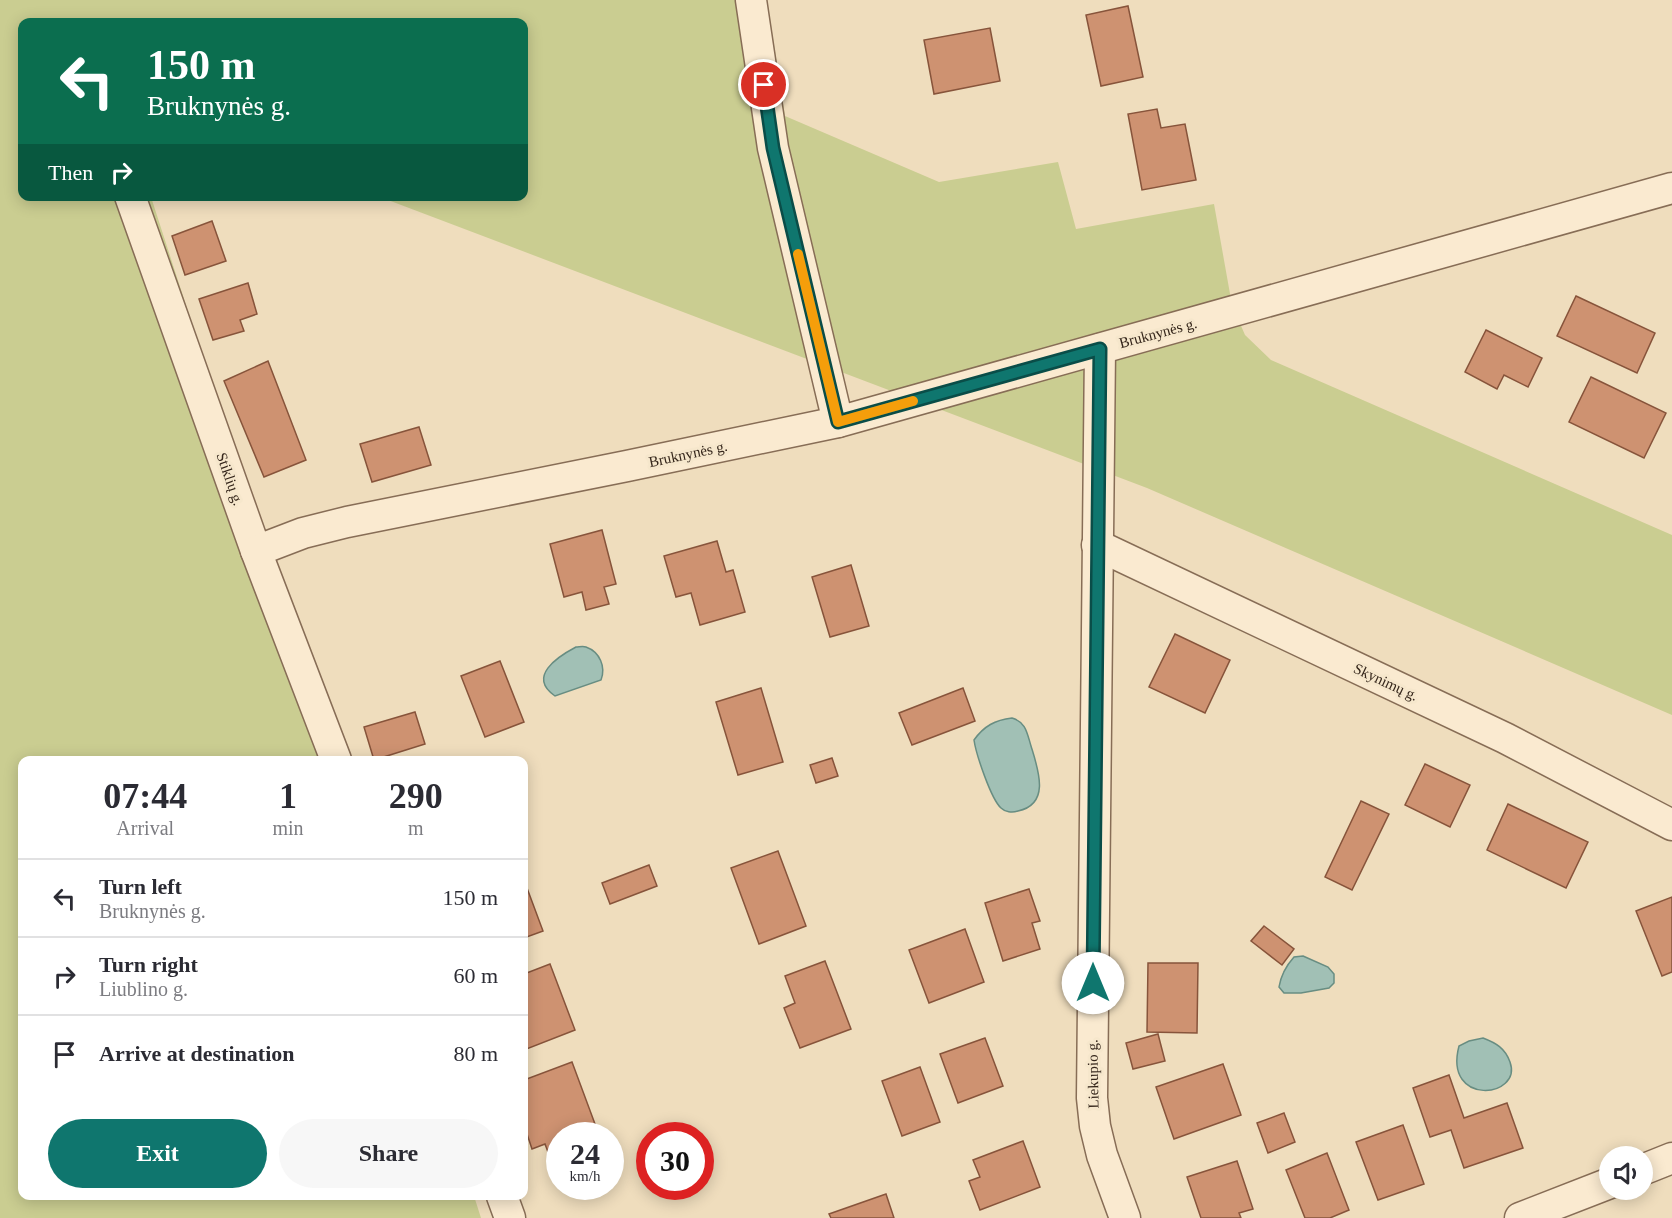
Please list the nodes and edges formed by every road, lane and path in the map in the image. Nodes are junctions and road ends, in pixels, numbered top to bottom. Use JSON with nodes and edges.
{"nodes":[{"id":1,"x":751,"y":0,"type":"edge"},
{"id":2,"x":1672,"y":188,"type":"edge"},
{"id":3,"x":132,"y":201,"type":"edge"},
{"id":4,"x":1100,"y":349,"type":"junction"},
{"id":5,"x":838,"y":422,"type":"junction"},
{"id":6,"x":1097,"y":544,"type":"junction"},
{"id":7,"x":256,"y":551,"type":"junction"},
{"id":8,"x":334,"y":756,"type":"edge"},
{"id":9,"x":1672,"y":825,"type":"edge"},
{"id":10,"x":1672,"y":1158,"type":"edge"},
{"id":11,"x":1653,"y":1166,"type":"edge"},
{"id":12,"x":1599,"y":1187,"type":"edge"},
{"id":13,"x":503,"y":1200,"type":"edge"},
{"id":14,"x":510,"y":1218,"type":"edge"},
{"id":15,"x":1125,"y":1218,"type":"edge"},
{"id":16,"x":1520,"y":1218,"type":"edge"}],
"edges":[{"from":1,"to":5,"type":"street"},
{"from":2,"to":4,"type":"street","name":"Bruknynės g."},
{"from":3,"to":7,"type":"street","name":"Stiklių g."},
{"from":4,"to":5,"type":"street","name":"Bruknynės g."},
{"from":4,"to":6,"type":"street","name":"Liekupio g."},
{"from":5,"to":7,"type":"street","name":"Bruknynės g."},
{"from":6,"to":9,"type":"street","name":"Skynimų g."},
{"from":6,"to":15,"type":"street","name":"Liekupio g."},
{"from":7,"to":8,"type":"street","name":"Stiklių g."},
{"from":10,"to":11,"type":"street"},
{"from":12,"to":16,"type":"street"},
{"from":13,"to":14,"type":"street"}]}
